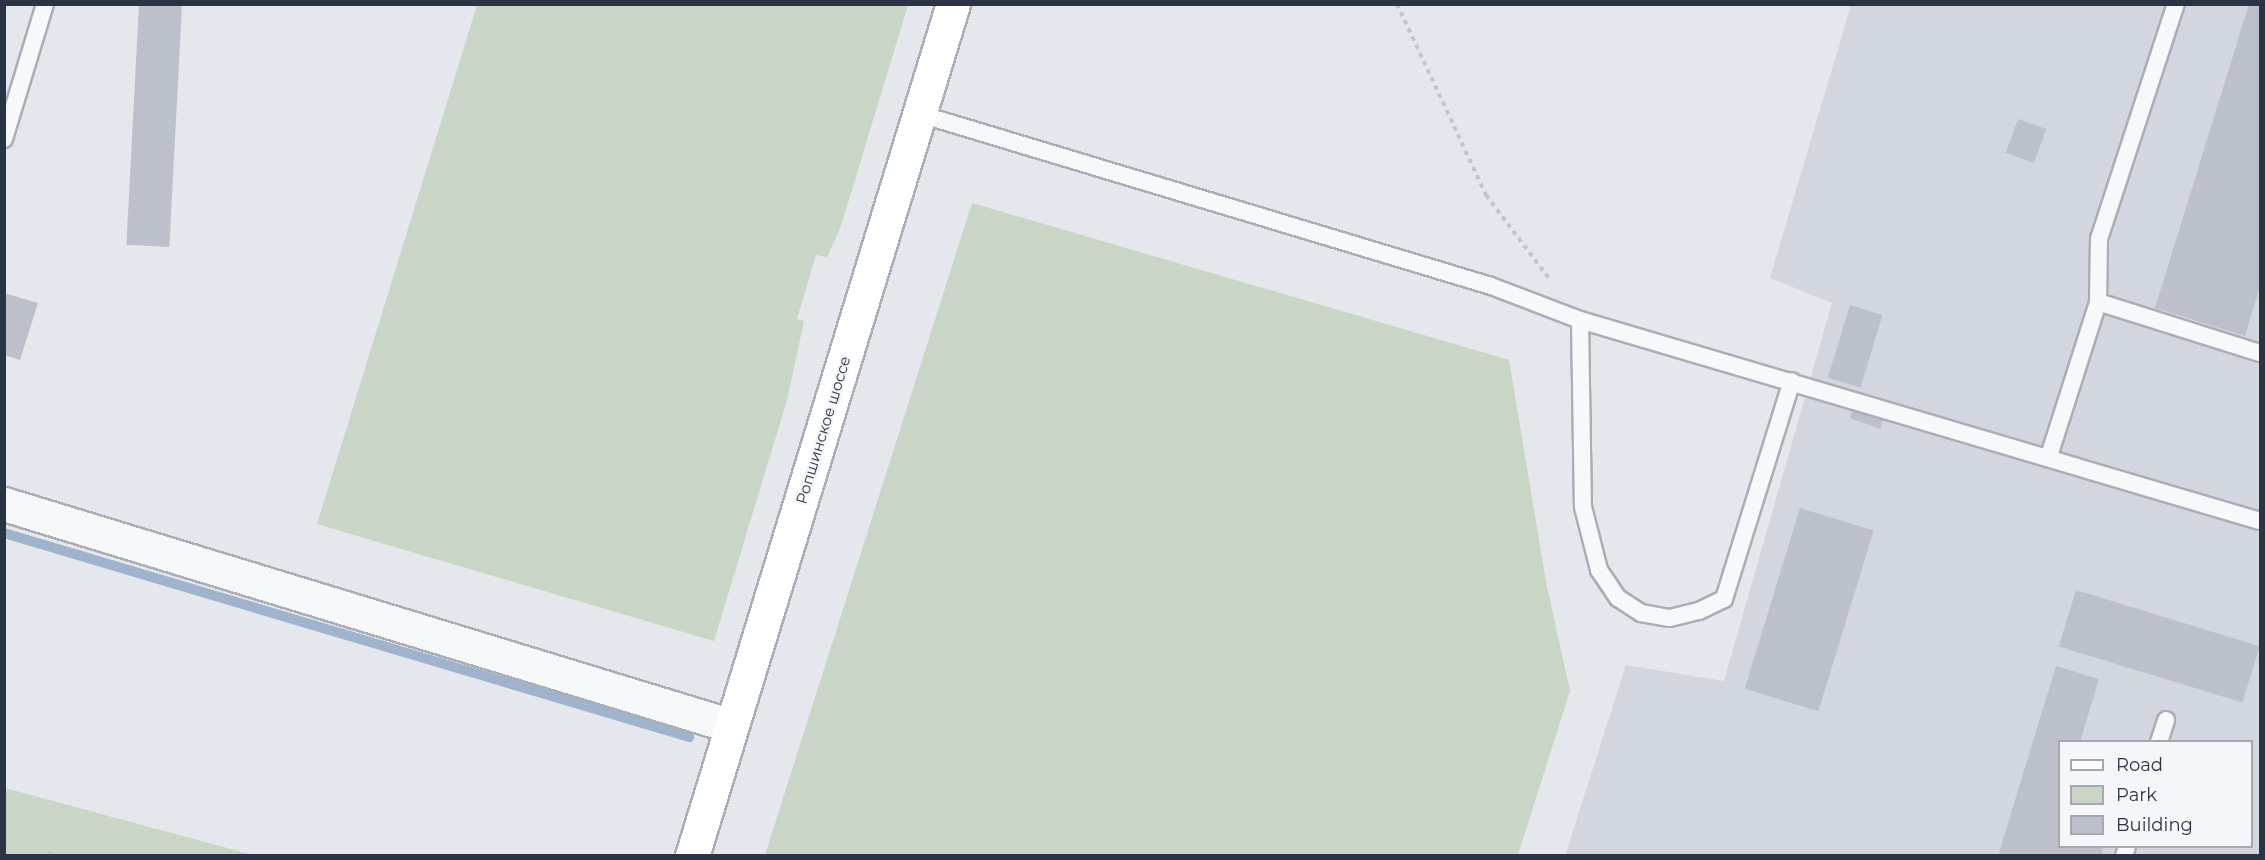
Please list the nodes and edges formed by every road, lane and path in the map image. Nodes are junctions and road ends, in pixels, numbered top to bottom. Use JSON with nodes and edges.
{"nodes":[{"id":1,"x":45,"y":4,"type":"edge"},
{"id":2,"x":953,"y":4,"type":"edge"},
{"id":3,"x":1397,"y":4,"type":"edge"},
{"id":4,"x":2176,"y":4,"type":"edge"},
{"id":5,"x":920,"y":114,"type":"junction"},
{"id":6,"x":4,"y":139,"type":"edge"},
{"id":7,"x":2098,"y":302,"type":"junction"},
{"id":8,"x":1580,"y":320,"type":"junction"},
{"id":9,"x":2260,"y":353,"type":"edge"},
{"id":10,"x":1792,"y":381,"type":"junction"},
{"id":11,"x":2049,"y":456,"type":"junction"},
{"id":12,"x":4,"y":504,"type":"edge"},
{"id":13,"x":2260,"y":521,"type":"edge"},
{"id":14,"x":2166,"y":720,"type":"dead end"},
{"id":15,"x":732,"y":726,"type":"junction"},
{"id":16,"x":2159,"y":740,"type":"edge"},
{"id":17,"x":692,"y":855,"type":"edge"}],
"edges":[{"from":1,"to":6,"type":"lane"},
{"from":2,"to":5,"type":"main road","name":"Ропшинское шоссе"},
{"from":3,"to":8,"type":"path"},
{"from":4,"to":7,"type":"lane"},
{"from":5,"to":8,"type":"lane"},
{"from":5,"to":15,"type":"main road","name":"Ропшинское шоссе"},
{"from":7,"to":9,"type":"lane"},
{"from":7,"to":11,"type":"lane"},
{"from":8,"to":10,"type":"lane"},
{"from":8,"to":10,"type":"lane"},
{"from":10,"to":11,"type":"lane"},
{"from":11,"to":13,"type":"lane"},
{"from":12,"to":15,"type":"street"},
{"from":14,"to":16,"type":"lane"},
{"from":15,"to":17,"type":"main road","name":"Ропшинское шоссе"}]}
